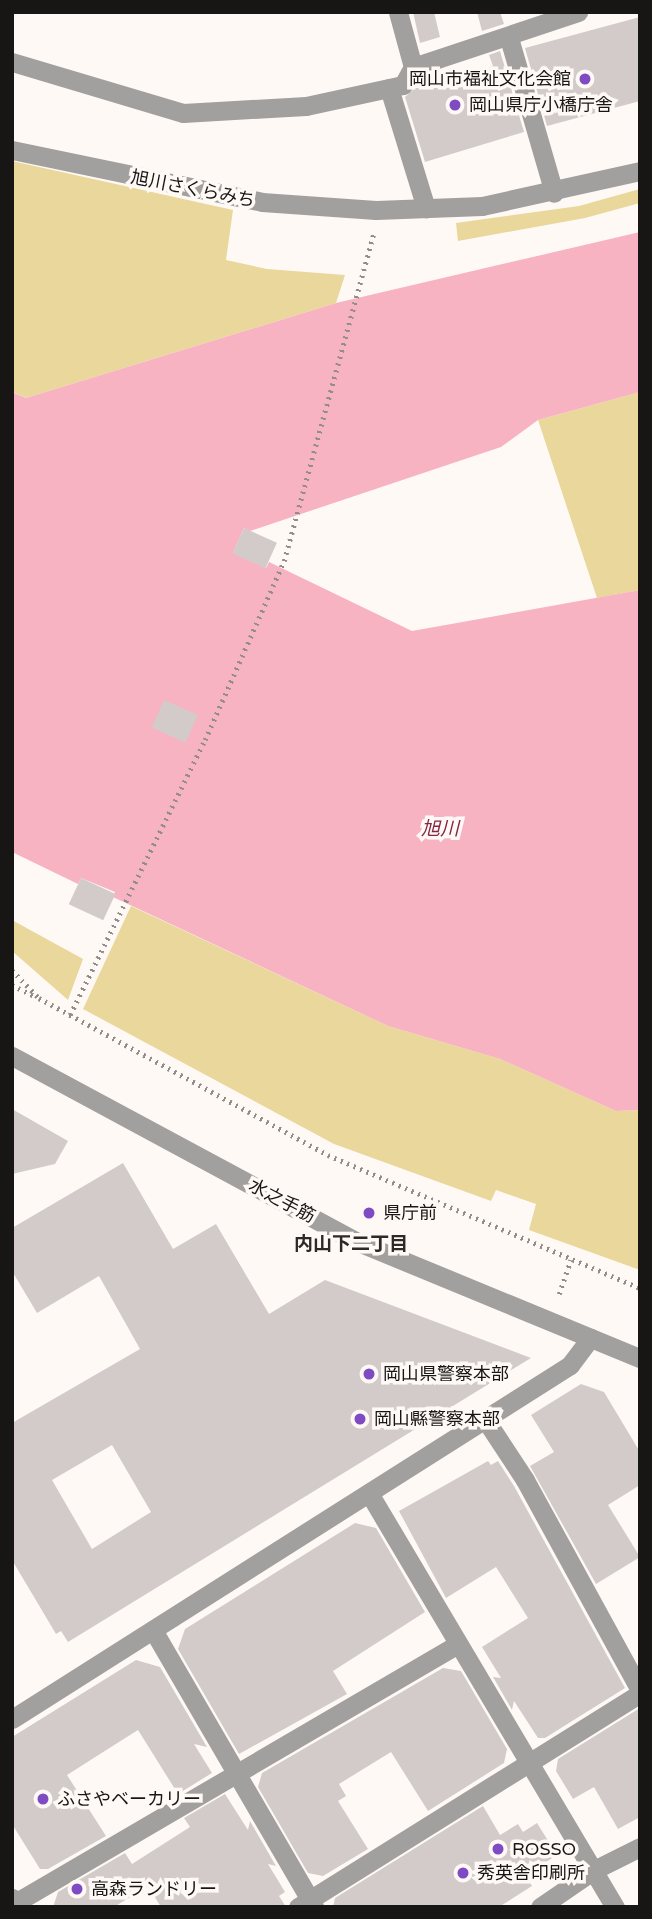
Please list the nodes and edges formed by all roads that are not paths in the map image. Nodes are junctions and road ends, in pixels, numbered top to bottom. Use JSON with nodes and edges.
{"nodes":[{"id":1,"x":398,"y":12,"type":"edge"},
{"id":2,"x":579,"y":12,"type":"edge"},
{"id":3,"x":509,"y":38,"type":"junction"},
{"id":4,"x":12,"y":62,"type":"edge"},
{"id":5,"x":413,"y":67,"type":"junction"},
{"id":6,"x":389,"y":88,"type":"junction"},
{"id":7,"x":12,"y":150,"type":"edge"},
{"id":8,"x":640,"y":172,"type":"edge"},
{"id":9,"x":554,"y":193,"type":"junction"},
{"id":10,"x":426,"y":208,"type":"junction"},
{"id":11,"x":12,"y":1056,"type":"edge"},
{"id":12,"x":590,"y":1338,"type":"junction"},
{"id":13,"x":639,"y":1363,"type":"edge"},
{"id":14,"x":485,"y":1419,"type":"junction"},
{"id":15,"x":369,"y":1493,"type":"junction"},
{"id":16,"x":153,"y":1630,"type":"junction"},
{"id":17,"x":458,"y":1644,"type":"junction"},
{"id":18,"x":640,"y":1691,"type":"edge"},
{"id":19,"x":12,"y":1719,"type":"edge"},
{"id":20,"x":528,"y":1762,"type":"junction"},
{"id":21,"x":236,"y":1773,"type":"junction"},
{"id":22,"x":640,"y":1847,"type":"edge"},
{"id":23,"x":594,"y":1870,"type":"junction"},
{"id":24,"x":15,"y":1903,"type":"edge"},
{"id":25,"x":307,"y":1904,"type":"edge"},
{"id":26,"x":540,"y":1907,"type":"edge"},
{"id":27,"x":615,"y":1907,"type":"edge"}],
"edges":[{"from":1,"to":5,"type":"street"},
{"from":2,"to":3,"type":"street"},
{"from":3,"to":5,"type":"street"},
{"from":3,"to":9,"type":"street"},
{"from":4,"to":6,"type":"street"},
{"from":5,"to":6,"type":"street"},
{"from":6,"to":10,"type":"street"},
{"from":7,"to":10,"type":"street","name":"旭川さくらみち"},
{"from":8,"to":9,"type":"street","name":"旭川さくらみち"},
{"from":9,"to":10,"type":"street","name":"旭川さくらみち"},
{"from":11,"to":12,"type":"street","name":"水之手筋"},
{"from":12,"to":13,"type":"street","name":"水之手筋"},
{"from":12,"to":14,"type":"street"},
{"from":14,"to":15,"type":"street"},
{"from":14,"to":18,"type":"street"},
{"from":15,"to":16,"type":"street"},
{"from":15,"to":17,"type":"street"},
{"from":16,"to":19,"type":"street"},
{"from":16,"to":21,"type":"street"},
{"from":17,"to":20,"type":"street"},
{"from":17,"to":21,"type":"street"},
{"from":18,"to":20,"type":"street"},
{"from":20,"to":23,"type":"street"},
{"from":20,"to":25,"type":"street"},
{"from":21,"to":24,"type":"street"},
{"from":21,"to":25,"type":"street"},
{"from":22,"to":23,"type":"street"},
{"from":23,"to":26,"type":"street"},
{"from":23,"to":27,"type":"street"}]}
